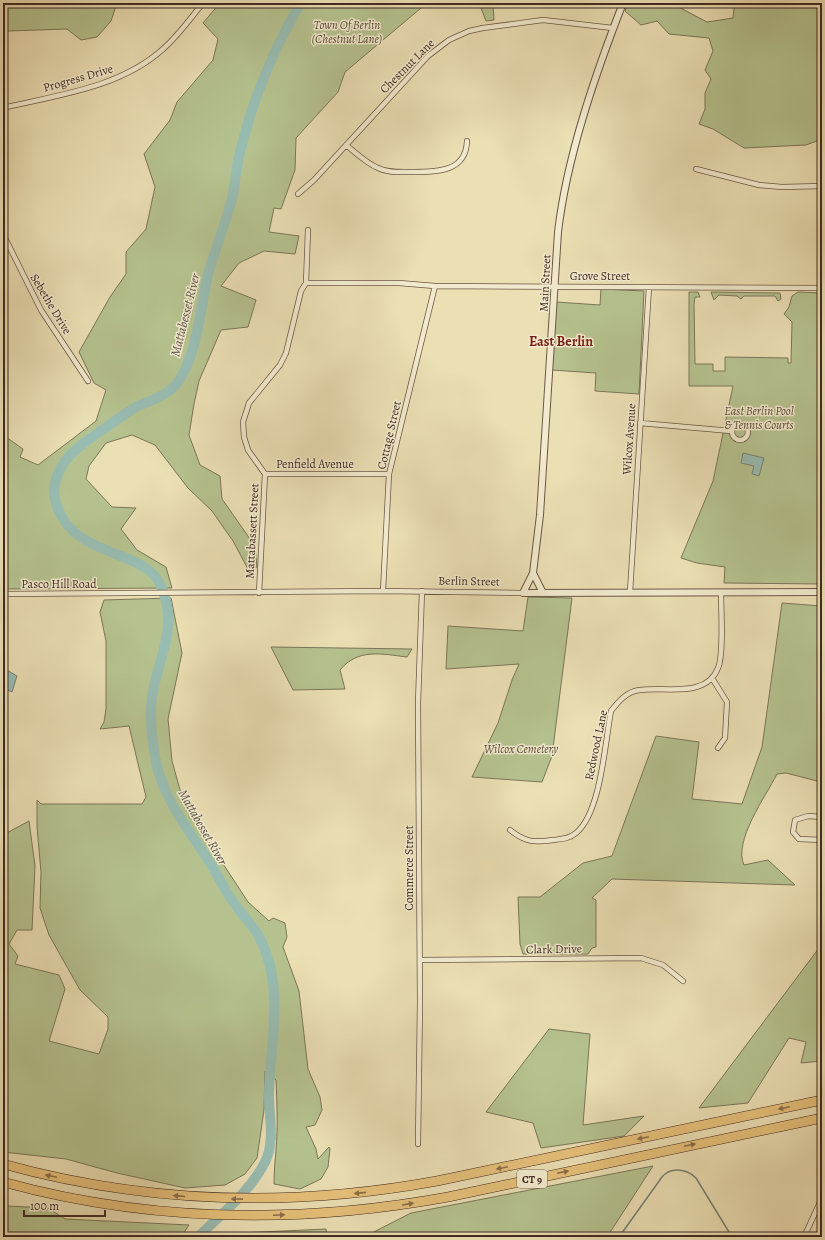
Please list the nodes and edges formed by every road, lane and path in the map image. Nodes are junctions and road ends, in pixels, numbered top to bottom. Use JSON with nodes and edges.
{"nodes":[{"id":1,"x":203,"y":3,"type":"edge"},
{"id":2,"x":623,"y":3,"type":"edge"},
{"id":3,"x":613,"y":28,"type":"junction"},
{"id":4,"x":3,"y":108,"type":"edge"},
{"id":5,"x":467,"y":141,"type":"dead end"},
{"id":6,"x":346,"y":145,"type":"junction"},
{"id":7,"x":696,"y":169,"type":"dead end"},
{"id":8,"x":822,"y":186,"type":"edge"},
{"id":9,"x":298,"y":194,"type":"dead end"},
{"id":10,"x":308,"y":230,"type":"dead end"},
{"id":11,"x":3,"y":234,"type":"edge"},
{"id":12,"x":306,"y":283,"type":"junction"},
{"id":13,"x":434,"y":286,"type":"junction"},
{"id":14,"x":556,"y":286,"type":"junction"},
{"id":15,"x":649,"y":287,"type":"junction"},
{"id":16,"x":822,"y":288,"type":"edge"},
{"id":17,"x":88,"y":381,"type":"dead end"},
{"id":18,"x":640,"y":423,"type":"junction"},
{"id":19,"x":731,"y":431,"type":"dead end"},
{"id":20,"x":266,"y":474,"type":"junction"},
{"id":21,"x":389,"y":474,"type":"junction"},
{"id":22,"x":533,"y":573,"type":"junction"},
{"id":23,"x":383,"y":591,"type":"junction"},
{"id":24,"x":422,"y":591,"type":"junction"},
{"id":25,"x":630,"y":592,"type":"junction"},
{"id":26,"x":721,"y":592,"type":"junction"},
{"id":27,"x":822,"y":592,"type":"edge"},
{"id":28,"x":259,"y":593,"type":"junction"},
{"id":29,"x":523,"y":593,"type":"junction"},
{"id":30,"x":543,"y":593,"type":"junction"},
{"id":31,"x":3,"y":594,"type":"edge"},
{"id":32,"x":116,"y":594,"type":"joint"},
{"id":33,"x":712,"y":678,"type":"junction"},
{"id":34,"x":718,"y":748,"type":"dead end"},
{"id":35,"x":822,"y":817,"type":"edge"},
{"id":36,"x":510,"y":830,"type":"dead end"},
{"id":37,"x":822,"y":840,"type":"edge"},
{"id":38,"x":420,"y":960,"type":"junction"},
{"id":39,"x":683,"y":981,"type":"dead end"},
{"id":40,"x":822,"y":1100,"type":"edge"},
{"id":41,"x":822,"y":1118,"type":"edge"},
{"id":42,"x":418,"y":1144,"type":"dead end"},
{"id":43,"x":3,"y":1164,"type":"edge"},
{"id":44,"x":3,"y":1182,"type":"edge"},
{"id":45,"x":822,"y":1198,"type":"edge"},
{"id":46,"x":804,"y":1237,"type":"edge"}],
"edges":[{"from":1,"to":4,"type":"street","name":"Progress Drive"},
{"from":2,"to":3,"type":"street","name":"Main Street"},
{"from":3,"to":6,"type":"street","name":"Chestnut Lane"},
{"from":3,"to":14,"type":"street","name":"Main Street"},
{"from":5,"to":6,"type":"street"},
{"from":6,"to":9,"type":"street","name":"Chestnut Lane"},
{"from":7,"to":8,"type":"street"},
{"from":10,"to":12,"type":"street","name":"Mattabassett Street"},
{"from":11,"to":17,"type":"street","name":"Sebethe Drive"},
{"from":12,"to":13,"type":"street","name":"Grove Street"},
{"from":12,"to":20,"type":"street","name":"Mattabassett Street"},
{"from":13,"to":14,"type":"street","name":"Grove Street"},
{"from":13,"to":21,"type":"street","name":"Cottage Street"},
{"from":14,"to":15,"type":"street","name":"Grove Street"},
{"from":14,"to":22,"type":"street","name":"Main Street"},
{"from":15,"to":16,"type":"street","name":"Grove Street"},
{"from":15,"to":18,"type":"street","name":"Wilcox Avenue"},
{"from":18,"to":19,"type":"street"},
{"from":18,"to":25,"type":"street","name":"Wilcox Avenue"},
{"from":20,"to":21,"type":"street","name":"Penfield Avenue"},
{"from":20,"to":28,"type":"street","name":"Mattabassett Street"},
{"from":21,"to":23,"type":"street","name":"Cottage Street"},
{"from":22,"to":29,"type":"street","name":"Main Street"},
{"from":22,"to":30,"type":"street"},
{"from":23,"to":24,"type":"street","name":"Berlin Street"},
{"from":23,"to":28,"type":"street","name":"Berlin Street"},
{"from":24,"to":29,"type":"street","name":"Berlin Street"},
{"from":24,"to":38,"type":"street","name":"Commerce Street"},
{"from":25,"to":26,"type":"street","name":"Berlin Street"},
{"from":25,"to":30,"type":"street","name":"Berlin Street"},
{"from":26,"to":27,"type":"street","name":"Berlin Street"},
{"from":26,"to":33,"type":"street"},
{"from":28,"to":32,"type":"street","name":"Berlin Street"},
{"from":29,"to":30,"type":"street","name":"Berlin Street"},
{"from":31,"to":32,"type":"street","name":"Pasco Hill Road"},
{"from":33,"to":34,"type":"street"},
{"from":33,"to":36,"type":"street","name":"Redwood Lane"},
{"from":35,"to":37,"type":"street"},
{"from":38,"to":39,"type":"street","name":"Clark Drive"},
{"from":38,"to":42,"type":"street","name":"Commerce Street"},
{"from":40,"to":43,"type":"highway","number":"CT 9","one_way":true},
{"from":44,"to":41,"type":"highway","number":"CT 9","one_way":true},
{"from":45,"to":46,"type":"street"}]}
